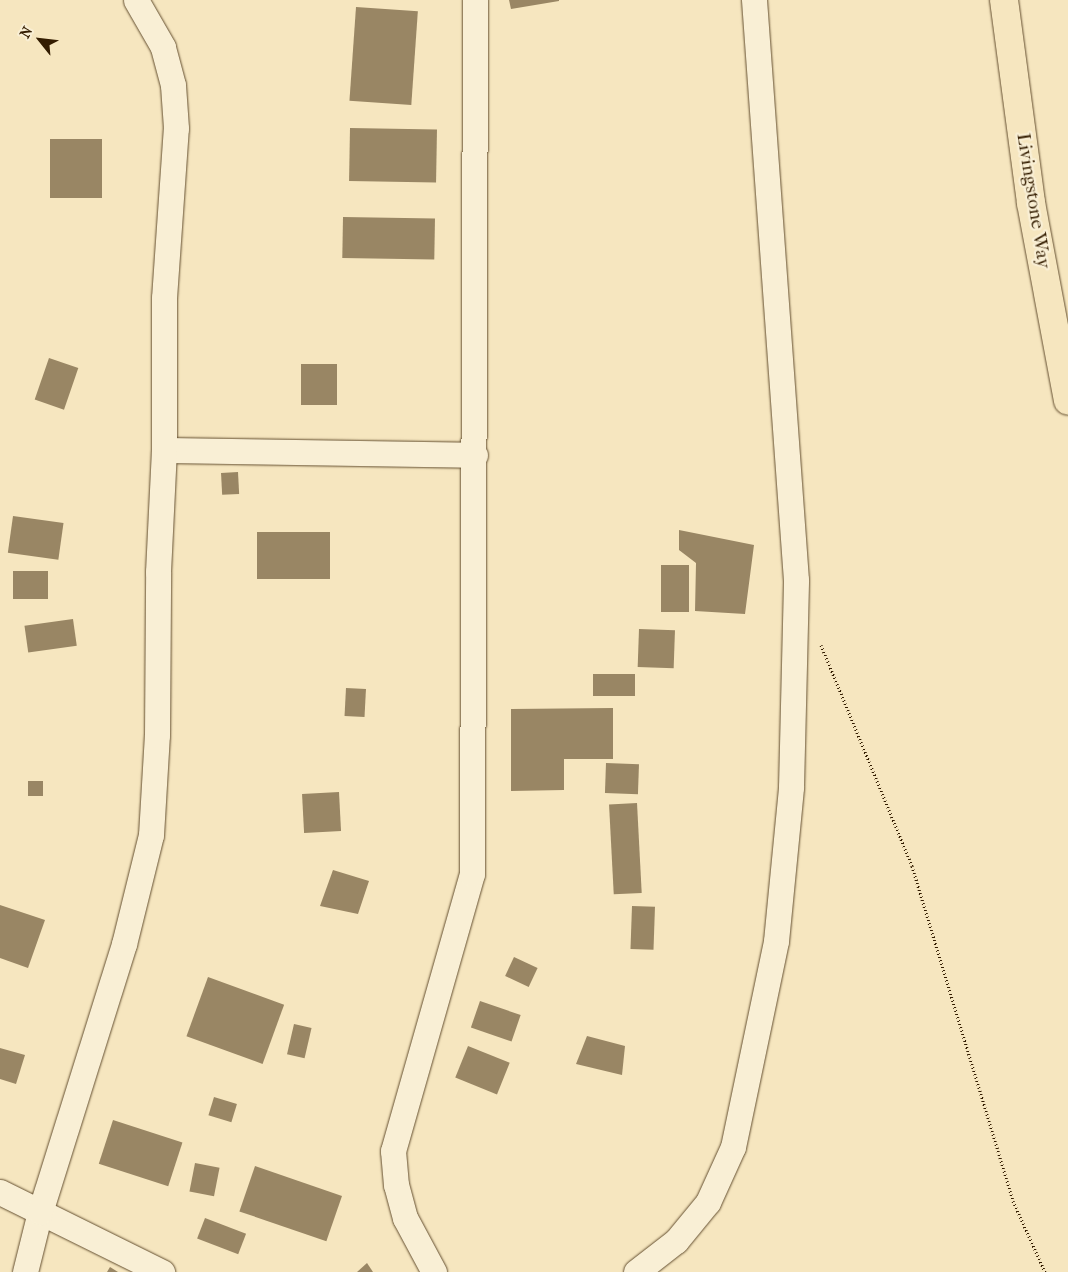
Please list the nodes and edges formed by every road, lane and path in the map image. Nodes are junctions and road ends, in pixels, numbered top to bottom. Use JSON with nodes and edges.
{"nodes":[{"id":1,"x":136,"y":0,"type":"edge"},
{"id":2,"x":475,"y":0,"type":"edge"},
{"id":3,"x":754,"y":0,"type":"edge"},
{"id":4,"x":1004,"y":0,"type":"edge"},
{"id":5,"x":1068,"y":401,"type":"edge"},
{"id":6,"x":164,"y":450,"type":"junction"},
{"id":7,"x":475,"y":455,"type":"junction"},
{"id":8,"x":820,"y":642,"type":"dead end"},
{"id":9,"x":0,"y":1192,"type":"edge"},
{"id":10,"x":40,"y":1212,"type":"junction"},
{"id":11,"x":25,"y":1272,"type":"edge"},
{"id":12,"x":162,"y":1272,"type":"edge"},
{"id":13,"x":434,"y":1272,"type":"edge"},
{"id":14,"x":636,"y":1272,"type":"edge"},
{"id":15,"x":1045,"y":1272,"type":"edge"}],
"edges":[{"from":1,"to":6,"type":"street"},
{"from":2,"to":7,"type":"street"},
{"from":3,"to":14,"type":"street"},
{"from":4,"to":5,"type":"highway","name":"Livingstone Way"},
{"from":6,"to":7,"type":"street"},
{"from":6,"to":10,"type":"street"},
{"from":7,"to":13,"type":"street"},
{"from":8,"to":15,"type":"path"},
{"from":9,"to":10,"type":"street"},
{"from":10,"to":11,"type":"street"},
{"from":10,"to":12,"type":"street"}]}
